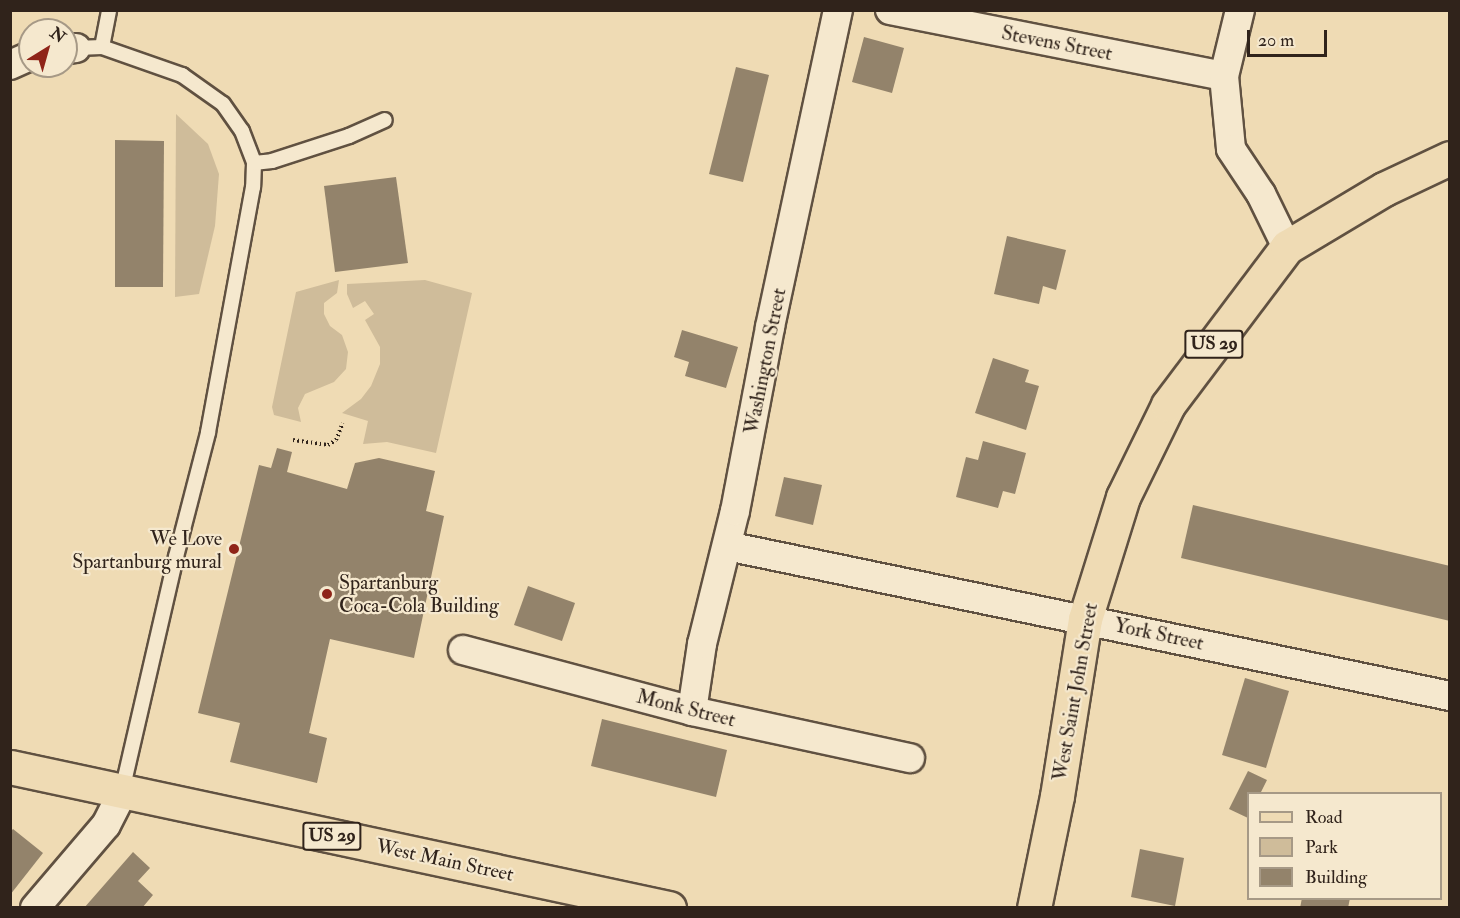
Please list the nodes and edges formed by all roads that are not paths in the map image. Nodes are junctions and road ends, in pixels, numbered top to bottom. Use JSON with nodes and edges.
{"nodes":[{"id":1,"x":109,"y":10,"type":"edge"},
{"id":2,"x":838,"y":10,"type":"edge"},
{"id":3,"x":890,"y":10,"type":"edge"},
{"id":4,"x":1240,"y":10,"type":"edge"},
{"id":5,"x":81,"y":48,"type":"edge"},
{"id":6,"x":1224,"y":76,"type":"junction"},
{"id":7,"x":385,"y":120,"type":"dead end"},
{"id":8,"x":1449,"y":158,"type":"edge"},
{"id":9,"x":255,"y":163,"type":"junction"},
{"id":10,"x":1287,"y":247,"type":"junction"},
{"id":11,"x":727,"y":546,"type":"junction"},
{"id":12,"x":1086,"y":619,"type":"junction"},
{"id":13,"x":464,"y":650,"type":"dead end"},
{"id":14,"x":1449,"y":696,"type":"edge"},
{"id":15,"x":692,"y":711,"type":"junction"},
{"id":16,"x":910,"y":758,"type":"dead end"},
{"id":17,"x":10,"y":767,"type":"edge"},
{"id":18,"x":122,"y":793,"type":"junction"},
{"id":19,"x":34,"y":908,"type":"edge"},
{"id":20,"x":669,"y":908,"type":"edge"},
{"id":21,"x":1034,"y":908,"type":"edge"}],
"edges":[{"from":1,"to":5,"type":"lane"},
{"from":2,"to":11,"type":"street","name":"Washington Street"},
{"from":3,"to":6,"type":"street","name":"Stevens Street"},
{"from":4,"to":6,"type":"street"},
{"from":5,"to":9,"type":"lane"},
{"from":6,"to":10,"type":"street"},
{"from":7,"to":9,"type":"lane"},
{"from":8,"to":10,"type":"main road","name":"West Saint John Street","number":"US 29"},
{"from":9,"to":18,"type":"lane"},
{"from":10,"to":12,"type":"main road","name":"West Saint John Street","number":"US 29"},
{"from":11,"to":12,"type":"street","name":"York Street"},
{"from":11,"to":15,"type":"street","name":"Washington Street"},
{"from":12,"to":14,"type":"street","name":"York Street"},
{"from":12,"to":21,"type":"main road","name":"West Saint John Street","number":"US 29"},
{"from":13,"to":15,"type":"street","name":"Monk Street"},
{"from":15,"to":16,"type":"street","name":"Monk Street"},
{"from":17,"to":18,"type":"main road","name":"West Main Street","number":"US 29"},
{"from":18,"to":19,"type":"street"},
{"from":18,"to":20,"type":"main road","name":"West Main Street","number":"US 29"}]}
